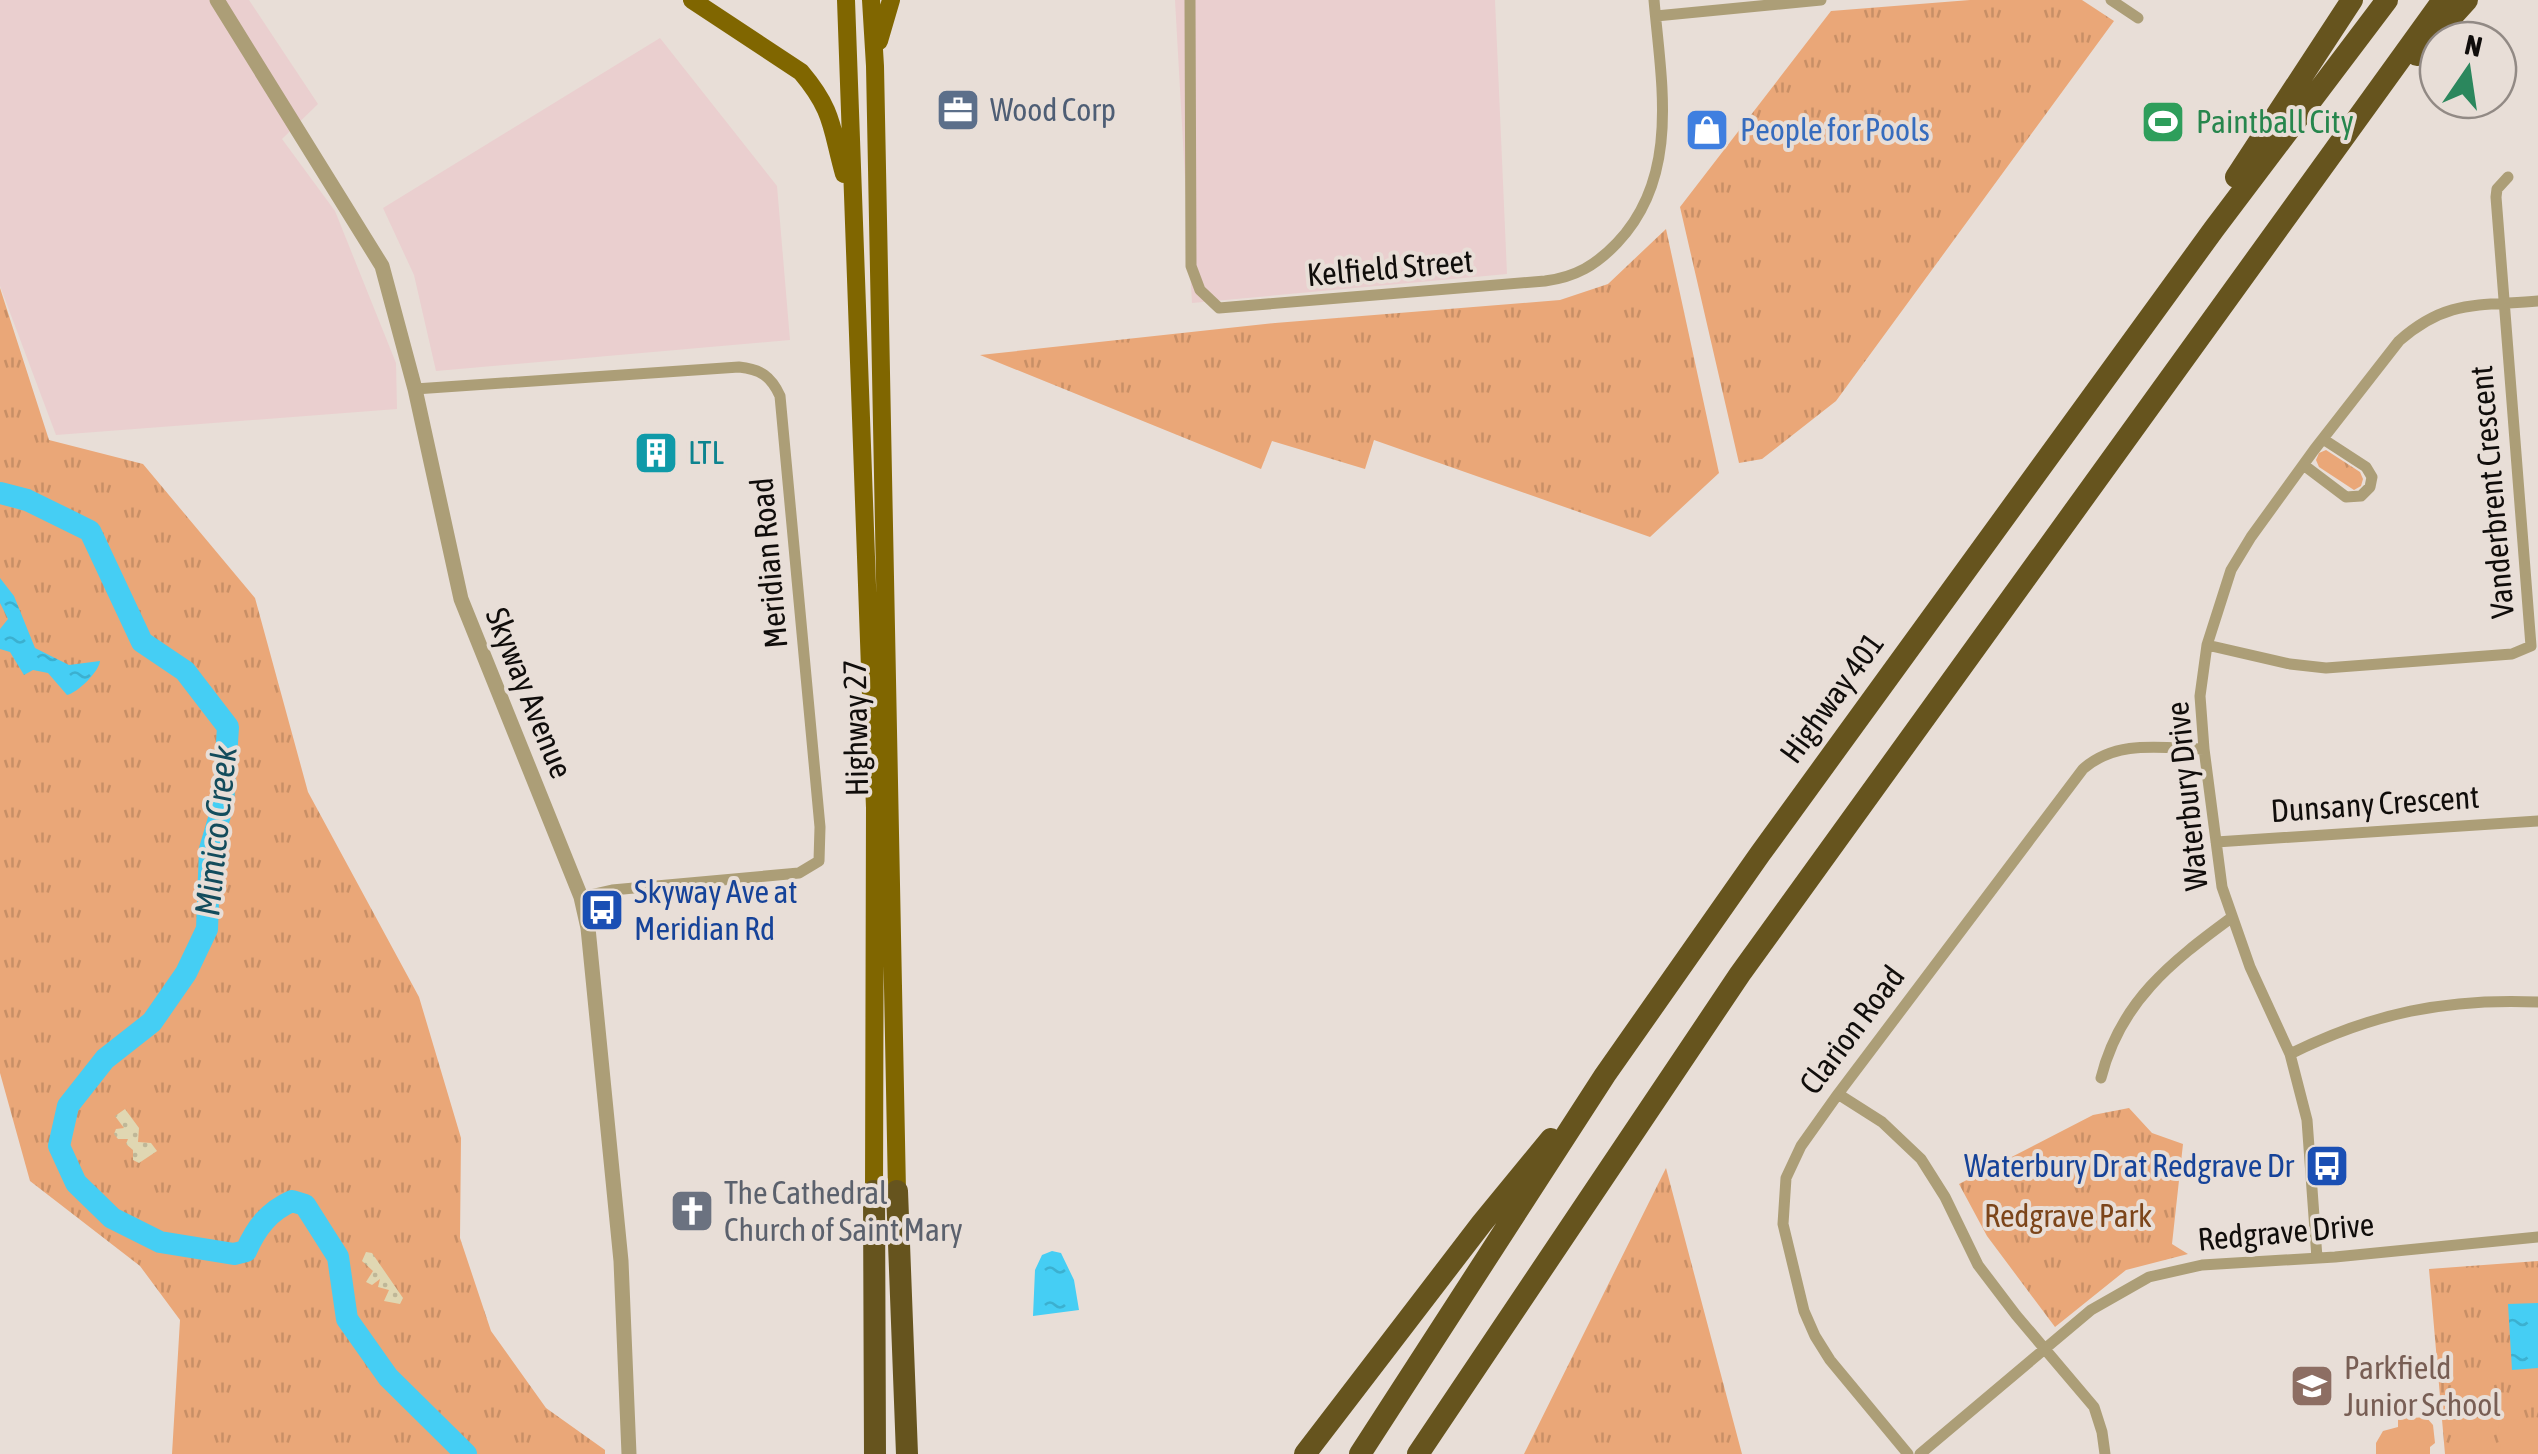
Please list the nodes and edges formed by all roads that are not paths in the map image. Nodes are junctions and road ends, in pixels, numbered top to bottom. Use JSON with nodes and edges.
{"nodes":[{"id":1,"x":217,"y":0,"type":"edge"},
{"id":2,"x":692,"y":0,"type":"edge"},
{"id":3,"x":846,"y":0,"type":"edge"},
{"id":4,"x":871,"y":0,"type":"edge"},
{"id":5,"x":891,"y":0,"type":"edge"},
{"id":6,"x":1190,"y":0,"type":"edge"},
{"id":7,"x":1654,"y":0,"type":"edge"},
{"id":8,"x":1821,"y":0,"type":"edge"},
{"id":9,"x":2111,"y":0,"type":"edge"},
{"id":10,"x":2352,"y":0,"type":"edge"},
{"id":11,"x":2387,"y":0,"type":"edge"},
{"id":12,"x":2443,"y":0,"type":"edge"},
{"id":13,"x":2467,"y":0,"type":"edge"},
{"id":14,"x":1656,"y":16,"type":"junction"},
{"id":15,"x":2138,"y":18,"type":"dead end"},
{"id":16,"x":875,"y":66,"type":"junction"},
{"id":17,"x":2368,"y":102,"type":"junction"},
{"id":18,"x":2508,"y":177,"type":"dead end"},
{"id":19,"x":854,"y":209,"type":"junction"},
{"id":20,"x":2538,"y":301,"type":"edge"},
{"id":21,"x":2504,"y":304,"type":"junction"},
{"id":22,"x":2143,"y":327,"type":"junction"},
{"id":23,"x":415,"y":389,"type":"junction"},
{"id":24,"x":2323,"y":439,"type":"junction"},
{"id":25,"x":2305,"y":466,"type":"junction"},
{"id":26,"x":2207,"y":645,"type":"junction"},
{"id":27,"x":2204,"y":749,"type":"junction"},
{"id":28,"x":2538,"y":821,"type":"edge"},
{"id":29,"x":2216,"y":842,"type":"junction"},
{"id":30,"x":581,"y":896,"type":"junction"},
{"id":31,"x":2231,"y":918,"type":"junction"},
{"id":32,"x":2538,"y":1002,"type":"edge"},
{"id":33,"x":2290,"y":1054,"type":"junction"},
{"id":34,"x":1605,"y":1075,"type":"junction"},
{"id":35,"x":2101,"y":1078,"type":"dead end"},
{"id":36,"x":1838,"y":1094,"type":"junction"},
{"id":37,"x":885,"y":1191,"type":"junction"},
{"id":38,"x":2538,"y":1236,"type":"edge"},
{"id":39,"x":2316,"y":1258,"type":"junction"},
{"id":40,"x":2045,"y":1348,"type":"junction"},
{"id":41,"x":629,"y":1454,"type":"edge"},
{"id":42,"x":874,"y":1454,"type":"edge"},
{"id":43,"x":907,"y":1454,"type":"edge"},
{"id":44,"x":1305,"y":1454,"type":"edge"},
{"id":45,"x":1360,"y":1454,"type":"edge"},
{"id":46,"x":1418,"y":1454,"type":"edge"},
{"id":47,"x":1908,"y":1454,"type":"edge"},
{"id":48,"x":1920,"y":1454,"type":"edge"},
{"id":49,"x":2104,"y":1454,"type":"edge"}],
"edges":[{"from":1,"to":23,"type":"street","name":"Skyway Avenue"},
{"from":2,"to":19,"type":"main road"},
{"from":3,"to":19,"type":"main road","name":"Highway 27"},
{"from":4,"to":16,"type":"main road","name":"Highway 27"},
{"from":5,"to":16,"type":"main road"},
{"from":6,"to":14,"type":"street","name":"Kelfield Street"},
{"from":7,"to":14,"type":"street","name":"Kelfield Street"},
{"from":8,"to":14,"type":"street"},
{"from":9,"to":15,"type":"street"},
{"from":10,"to":22,"type":"highway"},
{"from":11,"to":22,"type":"highway","name":"Highway 401"},
{"from":12,"to":17,"type":"highway"},
{"from":13,"to":17,"type":"highway"},
{"from":16,"to":37,"type":"main road","name":"Highway 27"},
{"from":17,"to":46,"type":"highway"},
{"from":18,"to":21,"type":"street"},
{"from":19,"to":37,"type":"main road","name":"Highway 27"},
{"from":20,"to":21,"type":"street","name":"Waterbury Drive"},
{"from":21,"to":24,"type":"street","name":"Waterbury Drive"},
{"from":21,"to":26,"type":"street","name":"Vanderbrent Crescent"},
{"from":22,"to":34,"type":"highway","name":"Highway 401"},
{"from":23,"to":30,"type":"street","name":"Skyway Avenue"},
{"from":23,"to":30,"type":"street","name":"Meridian Road"},
{"from":24,"to":25,"type":"street","name":"Waterbury Drive"},
{"from":24,"to":25,"type":"street"},
{"from":25,"to":26,"type":"street","name":"Waterbury Drive"},
{"from":26,"to":27,"type":"street","name":"Waterbury Drive"},
{"from":27,"to":29,"type":"street","name":"Waterbury Drive"},
{"from":27,"to":36,"type":"street","name":"Clarion Road"},
{"from":28,"to":29,"type":"street","name":"Dunsany Crescent"},
{"from":29,"to":31,"type":"street","name":"Waterbury Drive"},
{"from":30,"to":41,"type":"street","name":"Skyway Avenue"},
{"from":31,"to":33,"type":"street","name":"Waterbury Drive"},
{"from":31,"to":35,"type":"street"},
{"from":32,"to":33,"type":"street"},
{"from":33,"to":39,"type":"street","name":"Waterbury Drive"},
{"from":34,"to":44,"type":"highway"},
{"from":34,"to":45,"type":"highway","name":"Highway 401"},
{"from":36,"to":40,"type":"street"},
{"from":36,"to":47,"type":"street","name":"Clarion Road"},
{"from":37,"to":42,"type":"highway","name":"Highway 27"},
{"from":37,"to":43,"type":"highway","name":"Highway 27"},
{"from":38,"to":39,"type":"street","name":"Redgrave Drive"},
{"from":39,"to":40,"type":"street","name":"Redgrave Drive"},
{"from":40,"to":48,"type":"street","name":"Redgrave Drive"},
{"from":40,"to":49,"type":"street"}]}
